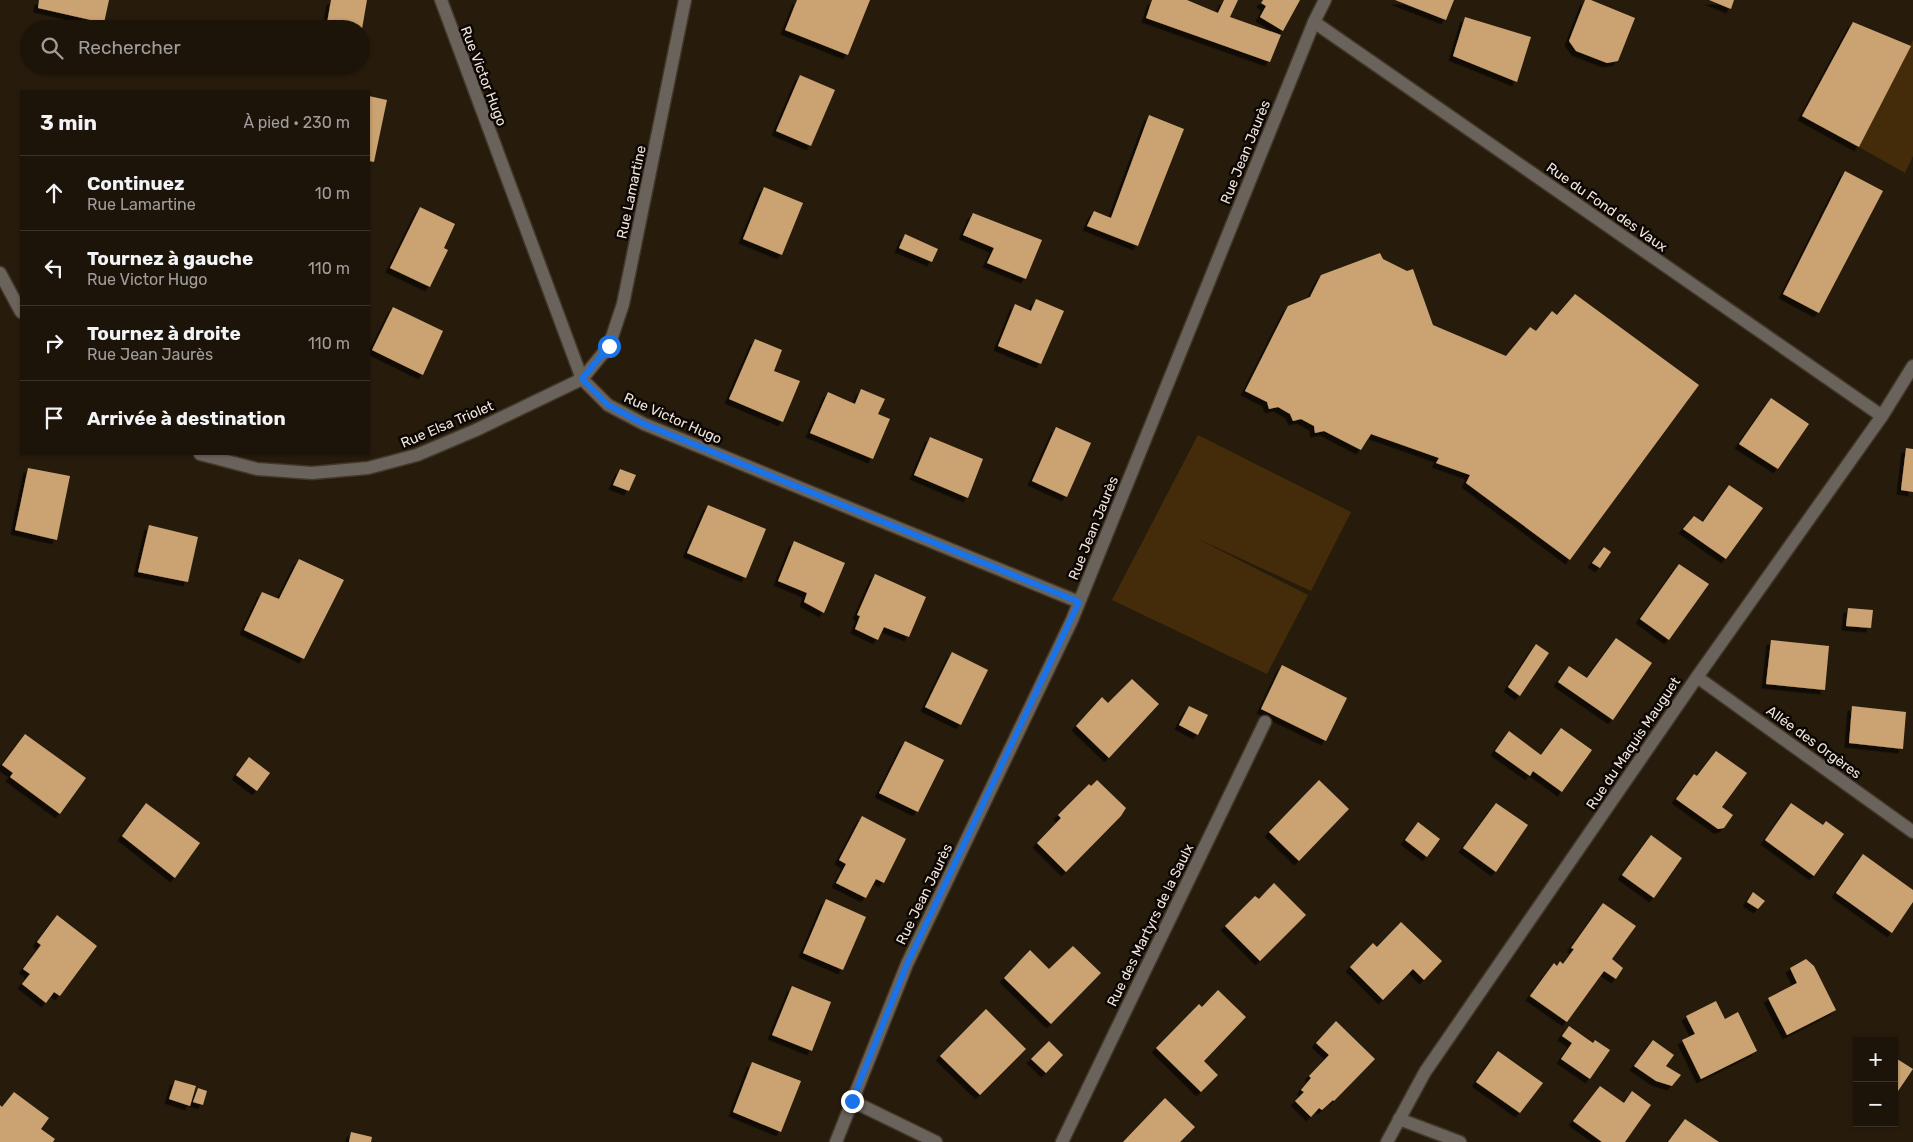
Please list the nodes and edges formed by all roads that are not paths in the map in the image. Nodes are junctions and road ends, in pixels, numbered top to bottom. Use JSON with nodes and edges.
{"nodes":[{"id":1,"x":440,"y":0,"type":"edge"},
{"id":2,"x":685,"y":0,"type":"edge"},
{"id":3,"x":1326,"y":0,"type":"edge"},
{"id":4,"x":1314,"y":22,"type":"junction"},
{"id":5,"x":0,"y":273,"type":"edge"},
{"id":6,"x":20,"y":310,"type":"edge"},
{"id":7,"x":1913,"y":366,"type":"edge"},
{"id":8,"x":582,"y":379,"type":"junction"},
{"id":9,"x":1909,"y":384,"type":"edge"},
{"id":10,"x":1882,"y":416,"type":"junction"},
{"id":11,"x":204,"y":455,"type":"edge"},
{"id":12,"x":1079,"y":602,"type":"junction"},
{"id":13,"x":1697,"y":677,"type":"junction"},
{"id":14,"x":1265,"y":722,"type":"dead end"},
{"id":15,"x":1913,"y":832,"type":"edge"},
{"id":16,"x":852,"y":1101,"type":"junction"},
{"id":17,"x":1399,"y":1119,"type":"junction"},
{"id":18,"x":836,"y":1142,"type":"edge"},
{"id":19,"x":936,"y":1142,"type":"edge"},
{"id":20,"x":1062,"y":1142,"type":"edge"},
{"id":21,"x":1387,"y":1142,"type":"edge"},
{"id":22,"x":1460,"y":1142,"type":"edge"}],
"edges":[{"from":1,"to":8,"type":"street","name":"Rue Victor Hugo"},
{"from":2,"to":8,"type":"street","name":"Rue Lamartine"},
{"from":3,"to":4,"type":"street","name":"Rue Jean Jaurès"},
{"from":4,"to":10,"type":"street","name":"Rue du Fond des Vaux"},
{"from":4,"to":12,"type":"street","name":"Rue Jean Jaurès"},
{"from":5,"to":6,"type":"street"},
{"from":7,"to":9,"type":"street","name":"Rue du Maquis Mauguet"},
{"from":8,"to":11,"type":"street","name":"Rue Elsa Triolet"},
{"from":8,"to":12,"type":"street","name":"Rue Victor Hugo"},
{"from":9,"to":10,"type":"street","name":"Rue du Maquis Mauguet"},
{"from":10,"to":13,"type":"street","name":"Rue du Maquis Mauguet"},
{"from":12,"to":16,"type":"street","name":"Rue Jean Jaurès"},
{"from":13,"to":15,"type":"street","name":"Allée des Orgères"},
{"from":13,"to":17,"type":"street","name":"Rue du Maquis Mauguet"},
{"from":14,"to":20,"type":"street","name":"Rue des Martyrs de la Saulx"},
{"from":16,"to":18,"type":"street","name":"Rue Jean Jaurès"},
{"from":16,"to":19,"type":"street"},
{"from":17,"to":21,"type":"street","name":"Rue du Maquis Mauguet"},
{"from":17,"to":22,"type":"street"}]}
